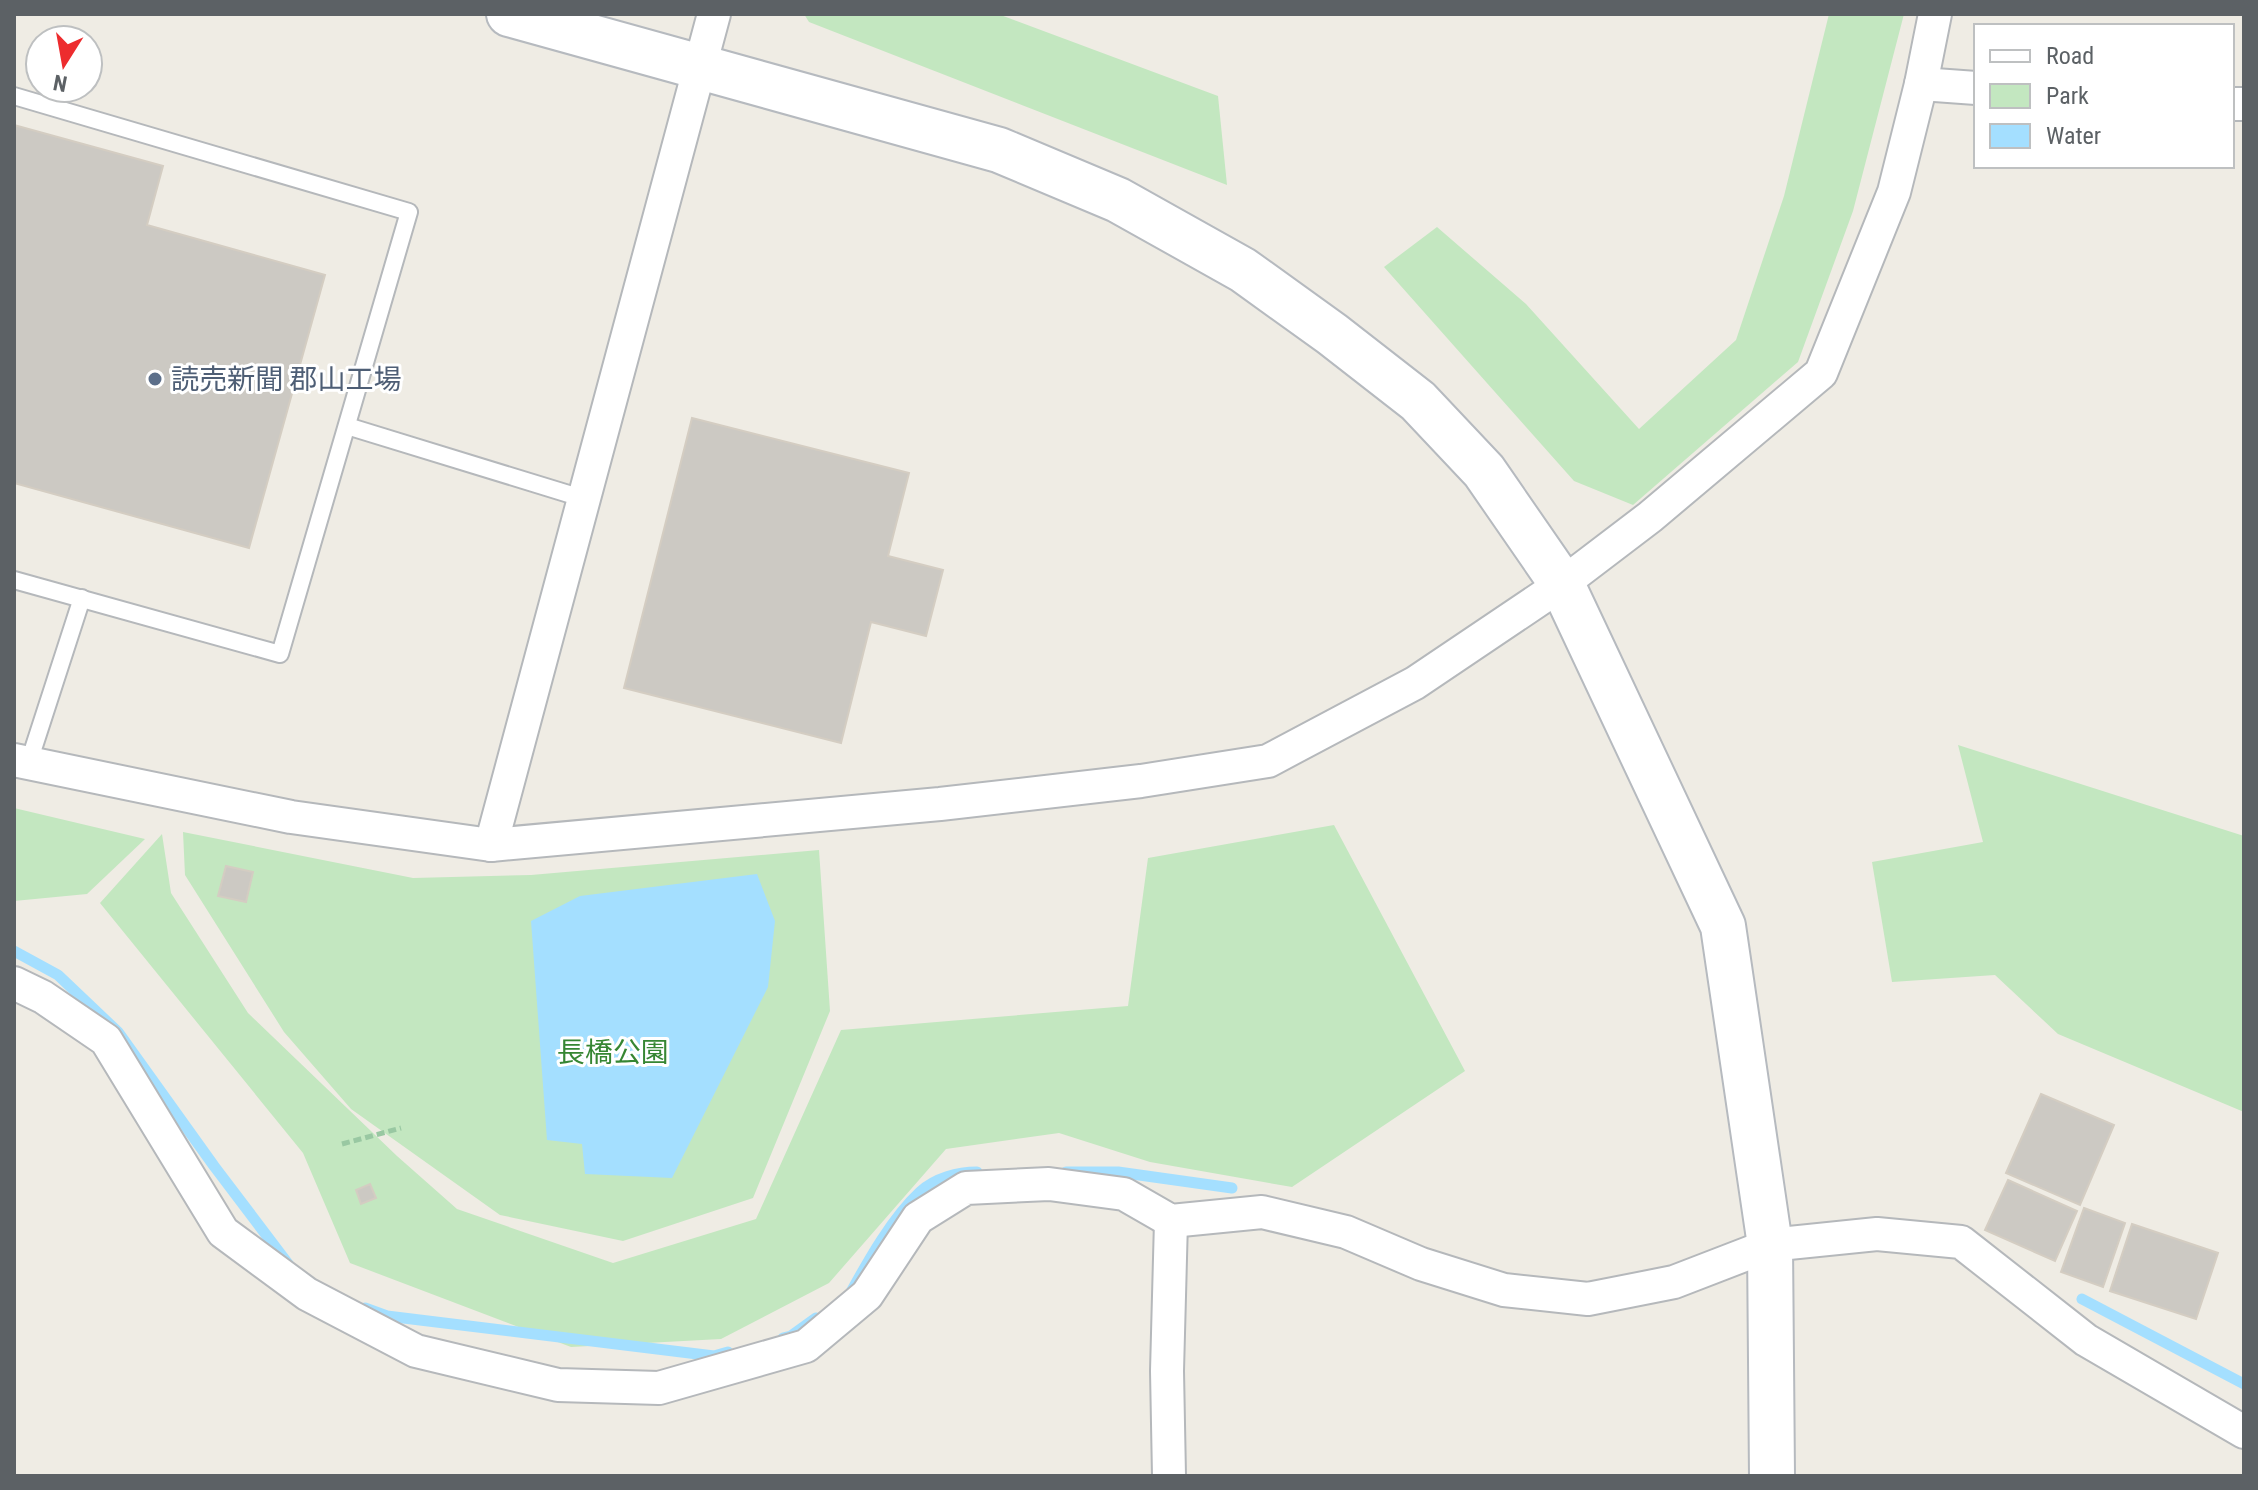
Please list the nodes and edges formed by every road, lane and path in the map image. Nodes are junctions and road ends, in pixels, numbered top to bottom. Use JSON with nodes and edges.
{"nodes":[{"id":1,"x":509,"y":14,"type":"edge"},
{"id":2,"x":714,"y":14,"type":"edge"},
{"id":3,"x":1935,"y":14,"type":"edge"},
{"id":4,"x":700,"y":67,"type":"junction"},
{"id":5,"x":1921,"y":84,"type":"junction"},
{"id":6,"x":1974,"y":88,"type":"edge"},
{"id":7,"x":14,"y":96,"type":"edge"},
{"id":8,"x":347,"y":426,"type":"junction"},
{"id":9,"x":585,"y":499,"type":"junction"},
{"id":10,"x":14,"y":580,"type":"edge"},
{"id":11,"x":1562,"y":584,"type":"junction"},
{"id":12,"x":82,"y":598,"type":"junction"},
{"id":13,"x":21,"y":763,"type":"edge"},
{"id":14,"x":491,"y":845,"type":"junction"},
{"id":15,"x":14,"y":983,"type":"edge"},
{"id":16,"x":401,"y":1128,"type":"dead end"},
{"id":17,"x":342,"y":1144,"type":"dead end"},
{"id":18,"x":1171,"y":1221,"type":"junction"},
{"id":19,"x":1770,"y":1245,"type":"junction"},
{"id":20,"x":2244,"y":1432,"type":"edge"},
{"id":21,"x":1169,"y":1476,"type":"edge"},
{"id":22,"x":1772,"y":1476,"type":"edge"}],
"edges":[{"from":1,"to":4,"type":"street"},
{"from":2,"to":4,"type":"street"},
{"from":3,"to":5,"type":"street"},
{"from":4,"to":9,"type":"street"},
{"from":4,"to":11,"type":"street"},
{"from":5,"to":6,"type":"street"},
{"from":5,"to":11,"type":"street"},
{"from":7,"to":8,"type":"lane"},
{"from":8,"to":9,"type":"lane"},
{"from":8,"to":12,"type":"lane"},
{"from":9,"to":14,"type":"street"},
{"from":10,"to":12,"type":"lane"},
{"from":11,"to":14,"type":"street"},
{"from":11,"to":19,"type":"street"},
{"from":12,"to":13,"type":"lane"},
{"from":13,"to":14,"type":"street"},
{"from":15,"to":18,"type":"street"},
{"from":16,"to":17,"type":"path"},
{"from":18,"to":19,"type":"street"},
{"from":18,"to":21,"type":"street"},
{"from":19,"to":20,"type":"street"},
{"from":19,"to":22,"type":"street"}]}
